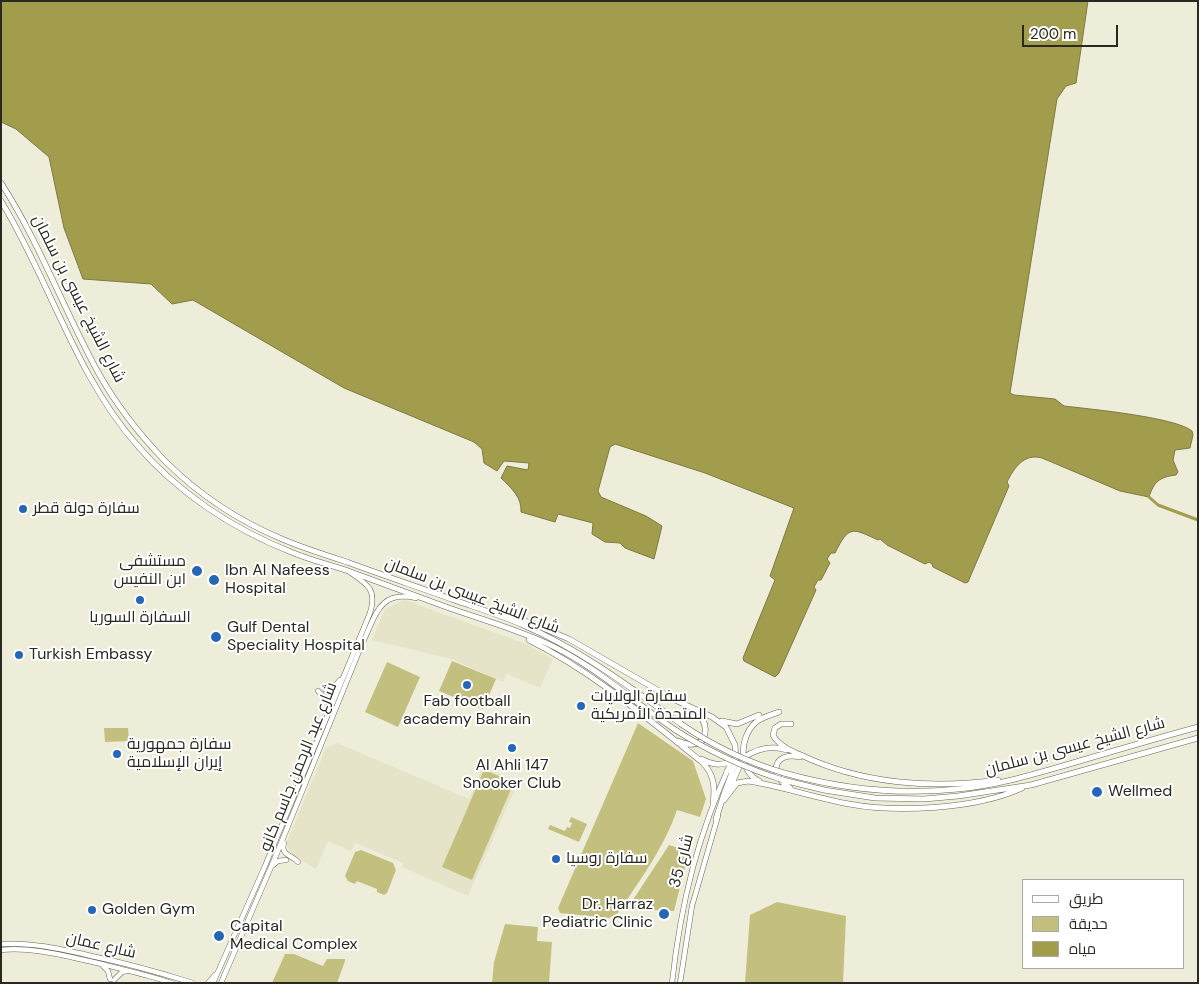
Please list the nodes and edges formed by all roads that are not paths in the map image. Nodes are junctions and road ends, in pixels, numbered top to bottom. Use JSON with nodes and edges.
{"nodes":[{"id":1,"x":1,"y":183,"type":"edge"},
{"id":2,"x":1,"y":201,"type":"edge"},
{"id":3,"x":349,"y":572,"type":"junction"},
{"id":4,"x":426,"y":600,"type":"junction"},
{"id":5,"x":499,"y":616,"type":"junction"},
{"id":6,"x":516,"y":631,"type":"junction"},
{"id":7,"x":345,"y":672,"type":"junction"},
{"id":8,"x":325,"y":689,"type":"dead end"},
{"id":9,"x":318,"y":691,"type":"dead end"},
{"id":10,"x":685,"y":705,"type":"junction"},
{"id":11,"x":780,"y":712,"type":"dead end"},
{"id":12,"x":328,"y":714,"type":"junction"},
{"id":13,"x":759,"y":715,"type":"dead end"},
{"id":14,"x":712,"y":717,"type":"junction"},
{"id":15,"x":791,"y":724,"type":"dead end"},
{"id":16,"x":1198,"y":727,"type":"edge"},
{"id":17,"x":661,"y":729,"type":"junction"},
{"id":18,"x":1198,"y":738,"type":"edge"},
{"id":19,"x":794,"y":752,"type":"junction"},
{"id":20,"x":744,"y":753,"type":"junction"},
{"id":21,"x":694,"y":755,"type":"junction"},
{"id":22,"x":736,"y":758,"type":"junction"},
{"id":23,"x":810,"y":760,"type":"junction"},
{"id":24,"x":727,"y":771,"type":"joint"},
{"id":25,"x":1031,"y":775,"type":"junction"},
{"id":26,"x":1030,"y":785,"type":"junction"},
{"id":27,"x":777,"y":787,"type":"junction"},
{"id":28,"x":803,"y":794,"type":"junction"},
{"id":29,"x":724,"y":800,"type":"junction"},
{"id":30,"x":712,"y":805,"type":"junction"},
{"id":31,"x":716,"y":819,"type":"junction"},
{"id":32,"x":287,"y":829,"type":"junction"},
{"id":33,"x":286,"y":860,"type":"dead end"},
{"id":34,"x":298,"y":862,"type":"dead end"},
{"id":35,"x":264,"y":866,"type":"junction"},
{"id":36,"x":270,"y":868,"type":"junction"},
{"id":37,"x":267,"y":875,"type":"junction"},
{"id":38,"x":1,"y":944,"type":"edge"},
{"id":39,"x":1,"y":950,"type":"edge"},
{"id":40,"x":97,"y":963,"type":"junction"},
{"id":41,"x":220,"y":970,"type":"junction"},
{"id":42,"x":134,"y":971,"type":"junction"},
{"id":43,"x":222,"y":981,"type":"edge"},
{"id":44,"x":172,"y":983,"type":"edge"},
{"id":45,"x":193,"y":983,"type":"edge"},
{"id":46,"x":208,"y":983,"type":"edge"},
{"id":47,"x":214,"y":983,"type":"edge"},
{"id":48,"x":672,"y":983,"type":"edge"},
{"id":49,"x":680,"y":983,"type":"edge"}],
"edges":[{"from":1,"to":5,"type":"highway","name":"شارع الشيخ عيسى بن سلمان"},
{"from":2,"to":3,"type":"highway","name":"شارع الشيخ عيسى بن سلمان"},
{"from":3,"to":4,"type":"highway","name":"شارع الشيخ عيسى بن سلمان"},
{"from":3,"to":7,"type":"main road","name":"شارع عبد الرحمن جاسم كانو"},
{"from":4,"to":6,"type":"highway","name":"شارع الشيخ عيسى بن سلمان"},
{"from":4,"to":32,"type":"main road","name":"شارع عبد الرحمن جاسم كانو"},
{"from":5,"to":10,"type":"highway"},
{"from":5,"to":25,"type":"highway","name":"شارع الشيخ عيسى بن سلمان","bridge":true},
{"from":6,"to":17,"type":"highway"},
{"from":6,"to":26,"type":"highway","name":"شارع الشيخ عيسى بن سلمان","bridge":true},
{"from":7,"to":8,"type":"main road"},
{"from":7,"to":12,"type":"main road","name":"شارع عبد الرحمن جاسم كانو"},
{"from":9,"to":12,"type":"main road"},
{"from":10,"to":14,"type":"highway"},
{"from":10,"to":17,"type":"highway"},
{"from":11,"to":20,"type":"highway"},
{"from":12,"to":35,"type":"main road","name":"شارع عبد الرحمن جاسم كانو"},
{"from":13,"to":14,"type":"highway"},
{"from":14,"to":22,"type":"highway"},
{"from":15,"to":19,"type":"highway"},
{"from":16,"to":25,"type":"highway","name":"شارع الشيخ عيسى بن سلمان"},
{"from":17,"to":21,"type":"highway"},
{"from":18,"to":26,"type":"highway","name":"شارع الشيخ عيسى بن سلمان"},
{"from":19,"to":20,"type":"highway"},
{"from":19,"to":23,"type":"highway"},
{"from":20,"to":22,"type":"highway"},
{"from":20,"to":27,"type":"highway"},
{"from":20,"to":29,"type":"main road","name":"شارع 35"},
{"from":21,"to":22,"type":"highway"},
{"from":21,"to":30,"type":"highway"},
{"from":22,"to":24,"type":"highway"},
{"from":22,"to":31,"type":"highway"},
{"from":23,"to":25,"type":"highway"},
{"from":23,"to":28,"type":"highway"},
{"from":24,"to":30,"type":"main road","name":"شارع 35"},
{"from":26,"to":28,"type":"highway"},
{"from":27,"to":28,"type":"highway"},
{"from":27,"to":29,"type":"highway"},
{"from":29,"to":31,"type":"main road","name":"شارع 35"},
{"from":30,"to":48,"type":"main road","name":"شارع 35"},
{"from":31,"to":49,"type":"main road","name":"شارع 35"},
{"from":32,"to":34,"type":"main road"},
{"from":32,"to":36,"type":"main road","name":"شارع عبد الرحمن جاسم كانو"},
{"from":33,"to":36,"type":"main road"},
{"from":35,"to":37,"type":"main road"},
{"from":35,"to":41,"type":"main road","name":"شارع عبد الرحمن جاسم كانو"},
{"from":36,"to":37,"type":"main road","name":"شارع عبد الرحمن جاسم كانو"},
{"from":37,"to":43,"type":"main road","name":"شارع عبد الرحمن جاسم كانو"},
{"from":38,"to":45,"type":"main road","name":"شارع عمان"},
{"from":39,"to":40,"type":"main road","name":"شارع عمان"},
{"from":40,"to":42,"type":"main road","name":"شارع عمان"},
{"from":40,"to":42,"type":"main road"},
{"from":41,"to":46,"type":"main road"},
{"from":41,"to":47,"type":"main road","name":"شارع عبد الرحمن جاسم كانو"},
{"from":42,"to":44,"type":"main road","name":"شارع عمان"}]}
